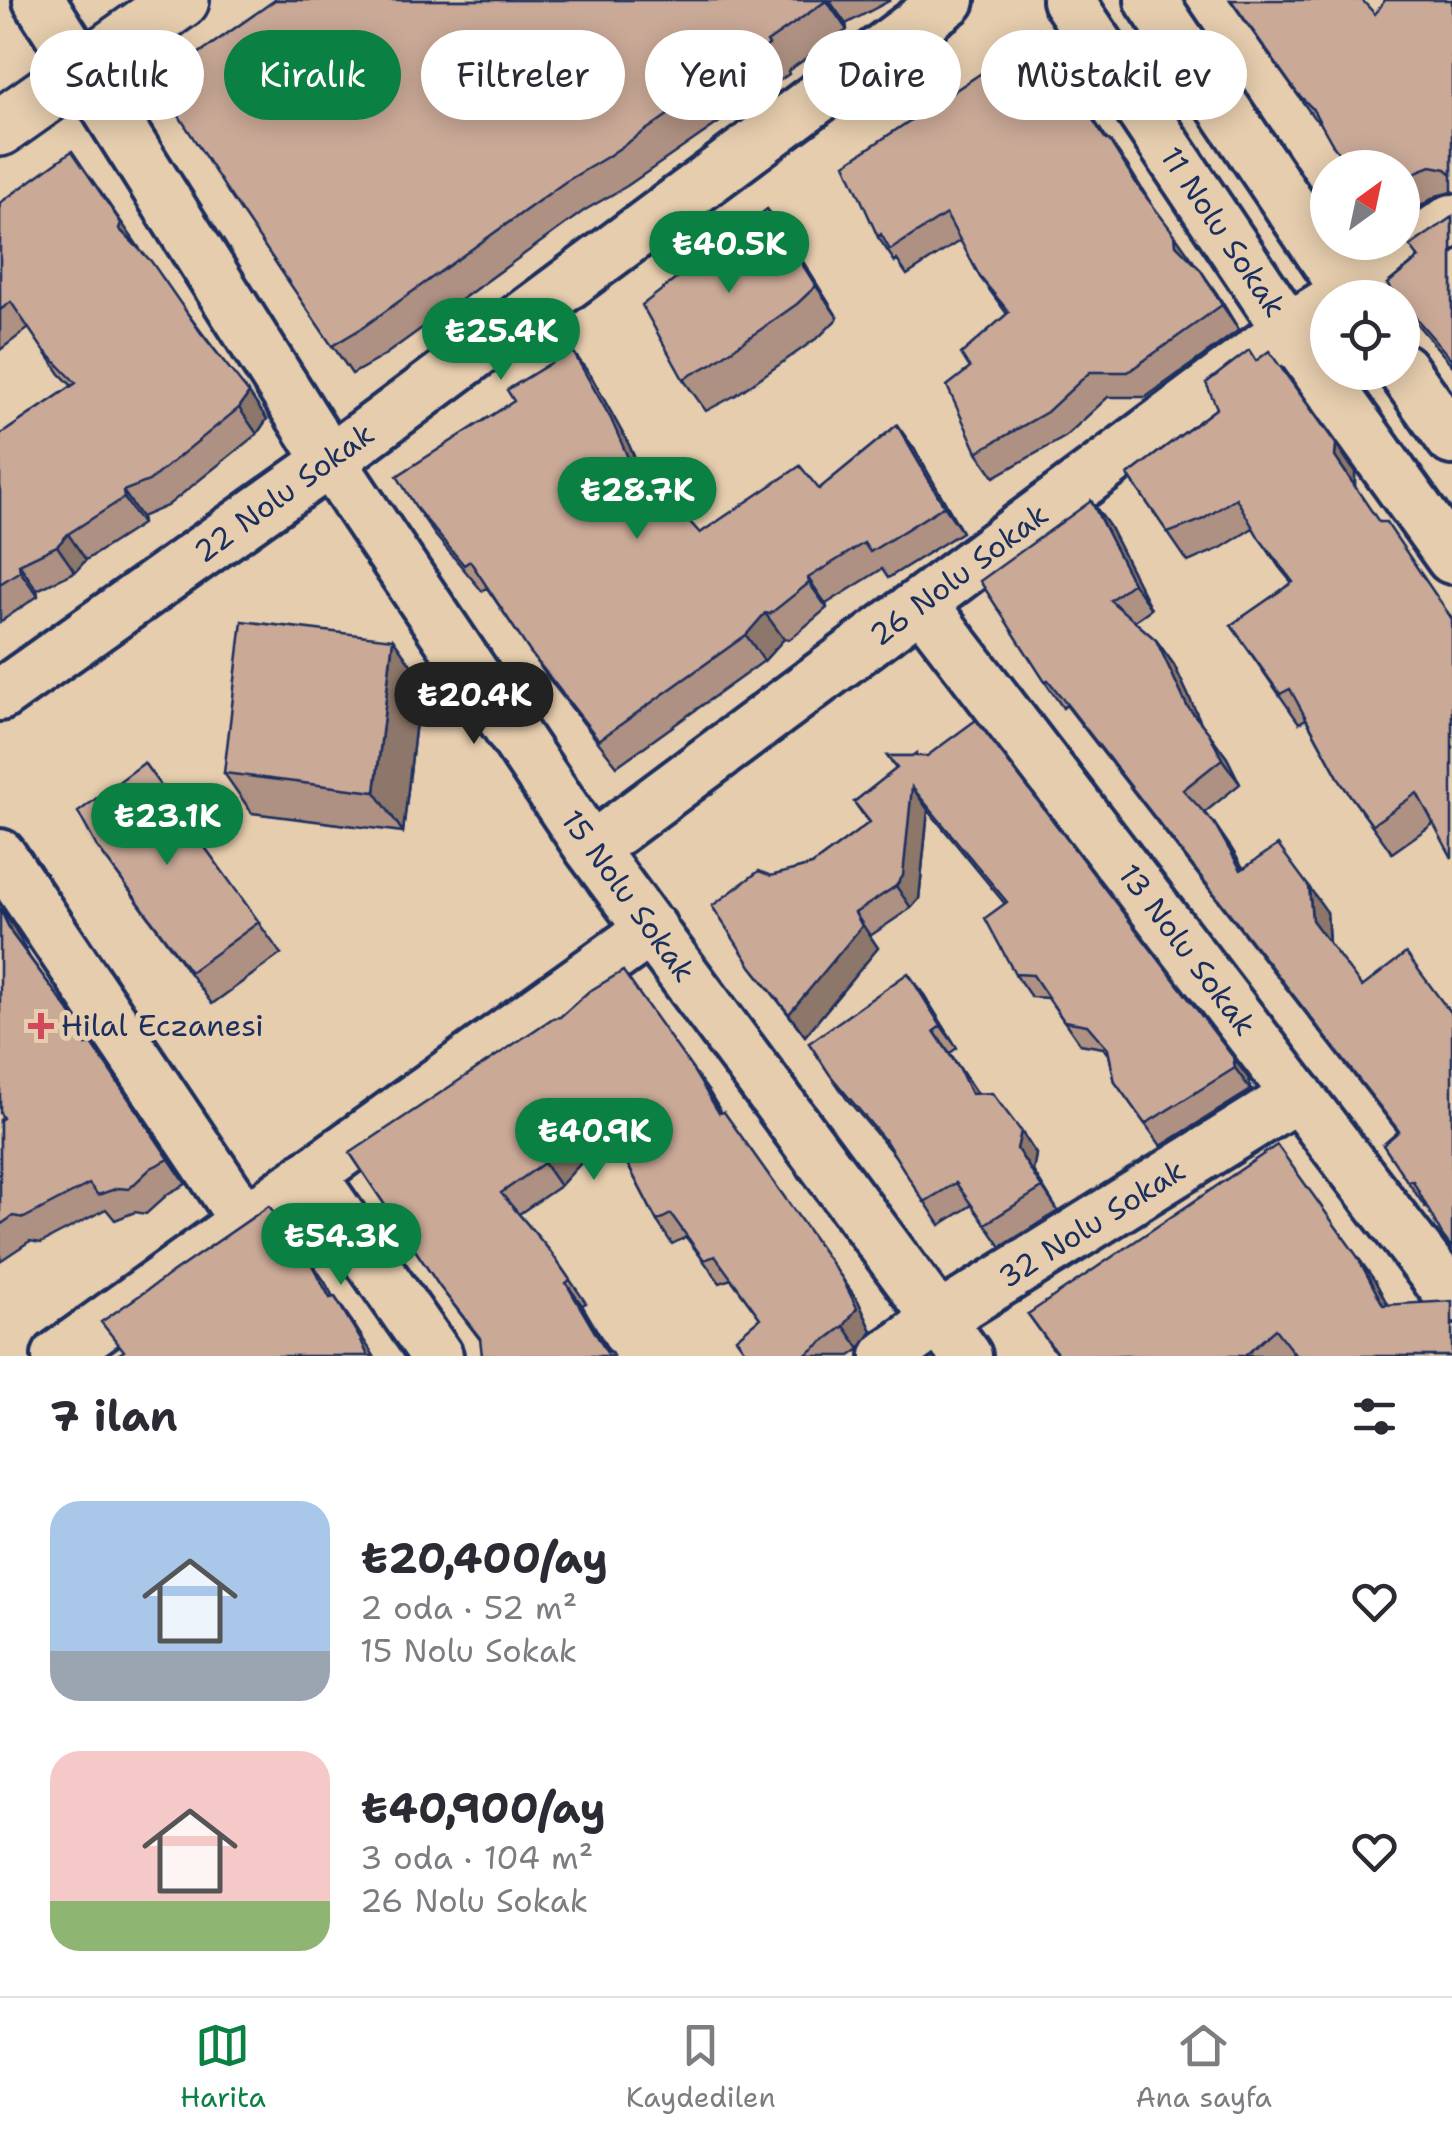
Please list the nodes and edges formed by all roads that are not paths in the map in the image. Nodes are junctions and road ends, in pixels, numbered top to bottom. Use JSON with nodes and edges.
{"nodes":[{"id":1,"x":39,"y":0,"type":"edge"},
{"id":2,"x":180,"y":0,"type":"edge"},
{"id":3,"x":950,"y":0,"type":"edge"},
{"id":4,"x":1068,"y":0,"type":"edge"},
{"id":5,"x":1151,"y":0,"type":"edge"},
{"id":6,"x":59,"y":30,"type":"edge"},
{"id":7,"x":138,"y":30,"type":"edge"},
{"id":8,"x":30,"y":107,"type":"edge"},
{"id":9,"x":117,"y":120,"type":"edge"},
{"id":10,"x":0,"y":128,"type":"edge"},
{"id":11,"x":1452,"y":220,"type":"edge"},
{"id":12,"x":1310,"y":280,"type":"edge"},
{"id":13,"x":1317,"y":280,"type":"edge"},
{"id":14,"x":1366,"y":280,"type":"edge"},
{"id":15,"x":1310,"y":319,"type":"edge"},
{"id":16,"x":1372,"y":390,"type":"edge"},
{"id":17,"x":1417,"y":390,"type":"edge"},
{"id":18,"x":1452,"y":439,"type":"edge"},
{"id":19,"x":330,"y":461,"type":"junction"},
{"id":20,"x":1452,"y":558,"type":"edge"},
{"id":21,"x":921,"y":604,"type":"junction"},
{"id":22,"x":0,"y":695,"type":"edge"},
{"id":23,"x":591,"y":849,"type":"junction"},
{"id":24,"x":0,"y":855,"type":"edge"},
{"id":25,"x":652,"y":929,"type":"junction"},
{"id":26,"x":1298,"y":1095,"type":"junction"},
{"id":27,"x":310,"y":1174,"type":"junction"},
{"id":28,"x":246,"y":1222,"type":"junction"},
{"id":29,"x":1452,"y":1297,"type":"edge"},
{"id":30,"x":952,"y":1337,"type":"edge"},
{"id":31,"x":58,"y":1356,"type":"edge"},
{"id":32,"x":437,"y":1356,"type":"edge"},
{"id":33,"x":887,"y":1356,"type":"edge"}],
"edges":[{"from":1,"to":6,"type":"street","name":"15 Nolu Sokak"},
{"from":2,"to":7,"type":"street"},
{"from":3,"to":19,"type":"street","name":"22 Nolu Sokak"},
{"from":4,"to":12,"type":"street","name":"11 Nolu Sokak"},
{"from":5,"to":13,"type":"street","name":"11 Nolu Sokak"},
{"from":8,"to":10,"type":"street"},
{"from":9,"to":19,"type":"street","name":"15 Nolu Sokak"},
{"from":11,"to":14,"type":"street","name":"26 Nolu Sokak"},
{"from":15,"to":21,"type":"street","name":"26 Nolu Sokak"},
{"from":16,"to":20,"type":"street","name":"11 Nolu Sokak"},
{"from":17,"to":18,"type":"street"},
{"from":19,"to":22,"type":"street","name":"22 Nolu Sokak"},
{"from":19,"to":23,"type":"street","name":"15 Nolu Sokak"},
{"from":21,"to":23,"type":"street","name":"26 Nolu Sokak"},
{"from":21,"to":26,"type":"street","name":"13 Nolu Sokak"},
{"from":23,"to":25,"type":"street","name":"15 Nolu Sokak"},
{"from":24,"to":28,"type":"street"},
{"from":25,"to":27,"type":"street"},
{"from":25,"to":30,"type":"street","name":"15 Nolu Sokak"},
{"from":26,"to":29,"type":"street","name":"13 Nolu Sokak"},
{"from":26,"to":30,"type":"street","name":"32 Nolu Sokak"},
{"from":27,"to":28,"type":"street"},
{"from":27,"to":32,"type":"street"},
{"from":28,"to":31,"type":"street"},
{"from":30,"to":33,"type":"street","name":"32 Nolu Sokak"}]}
